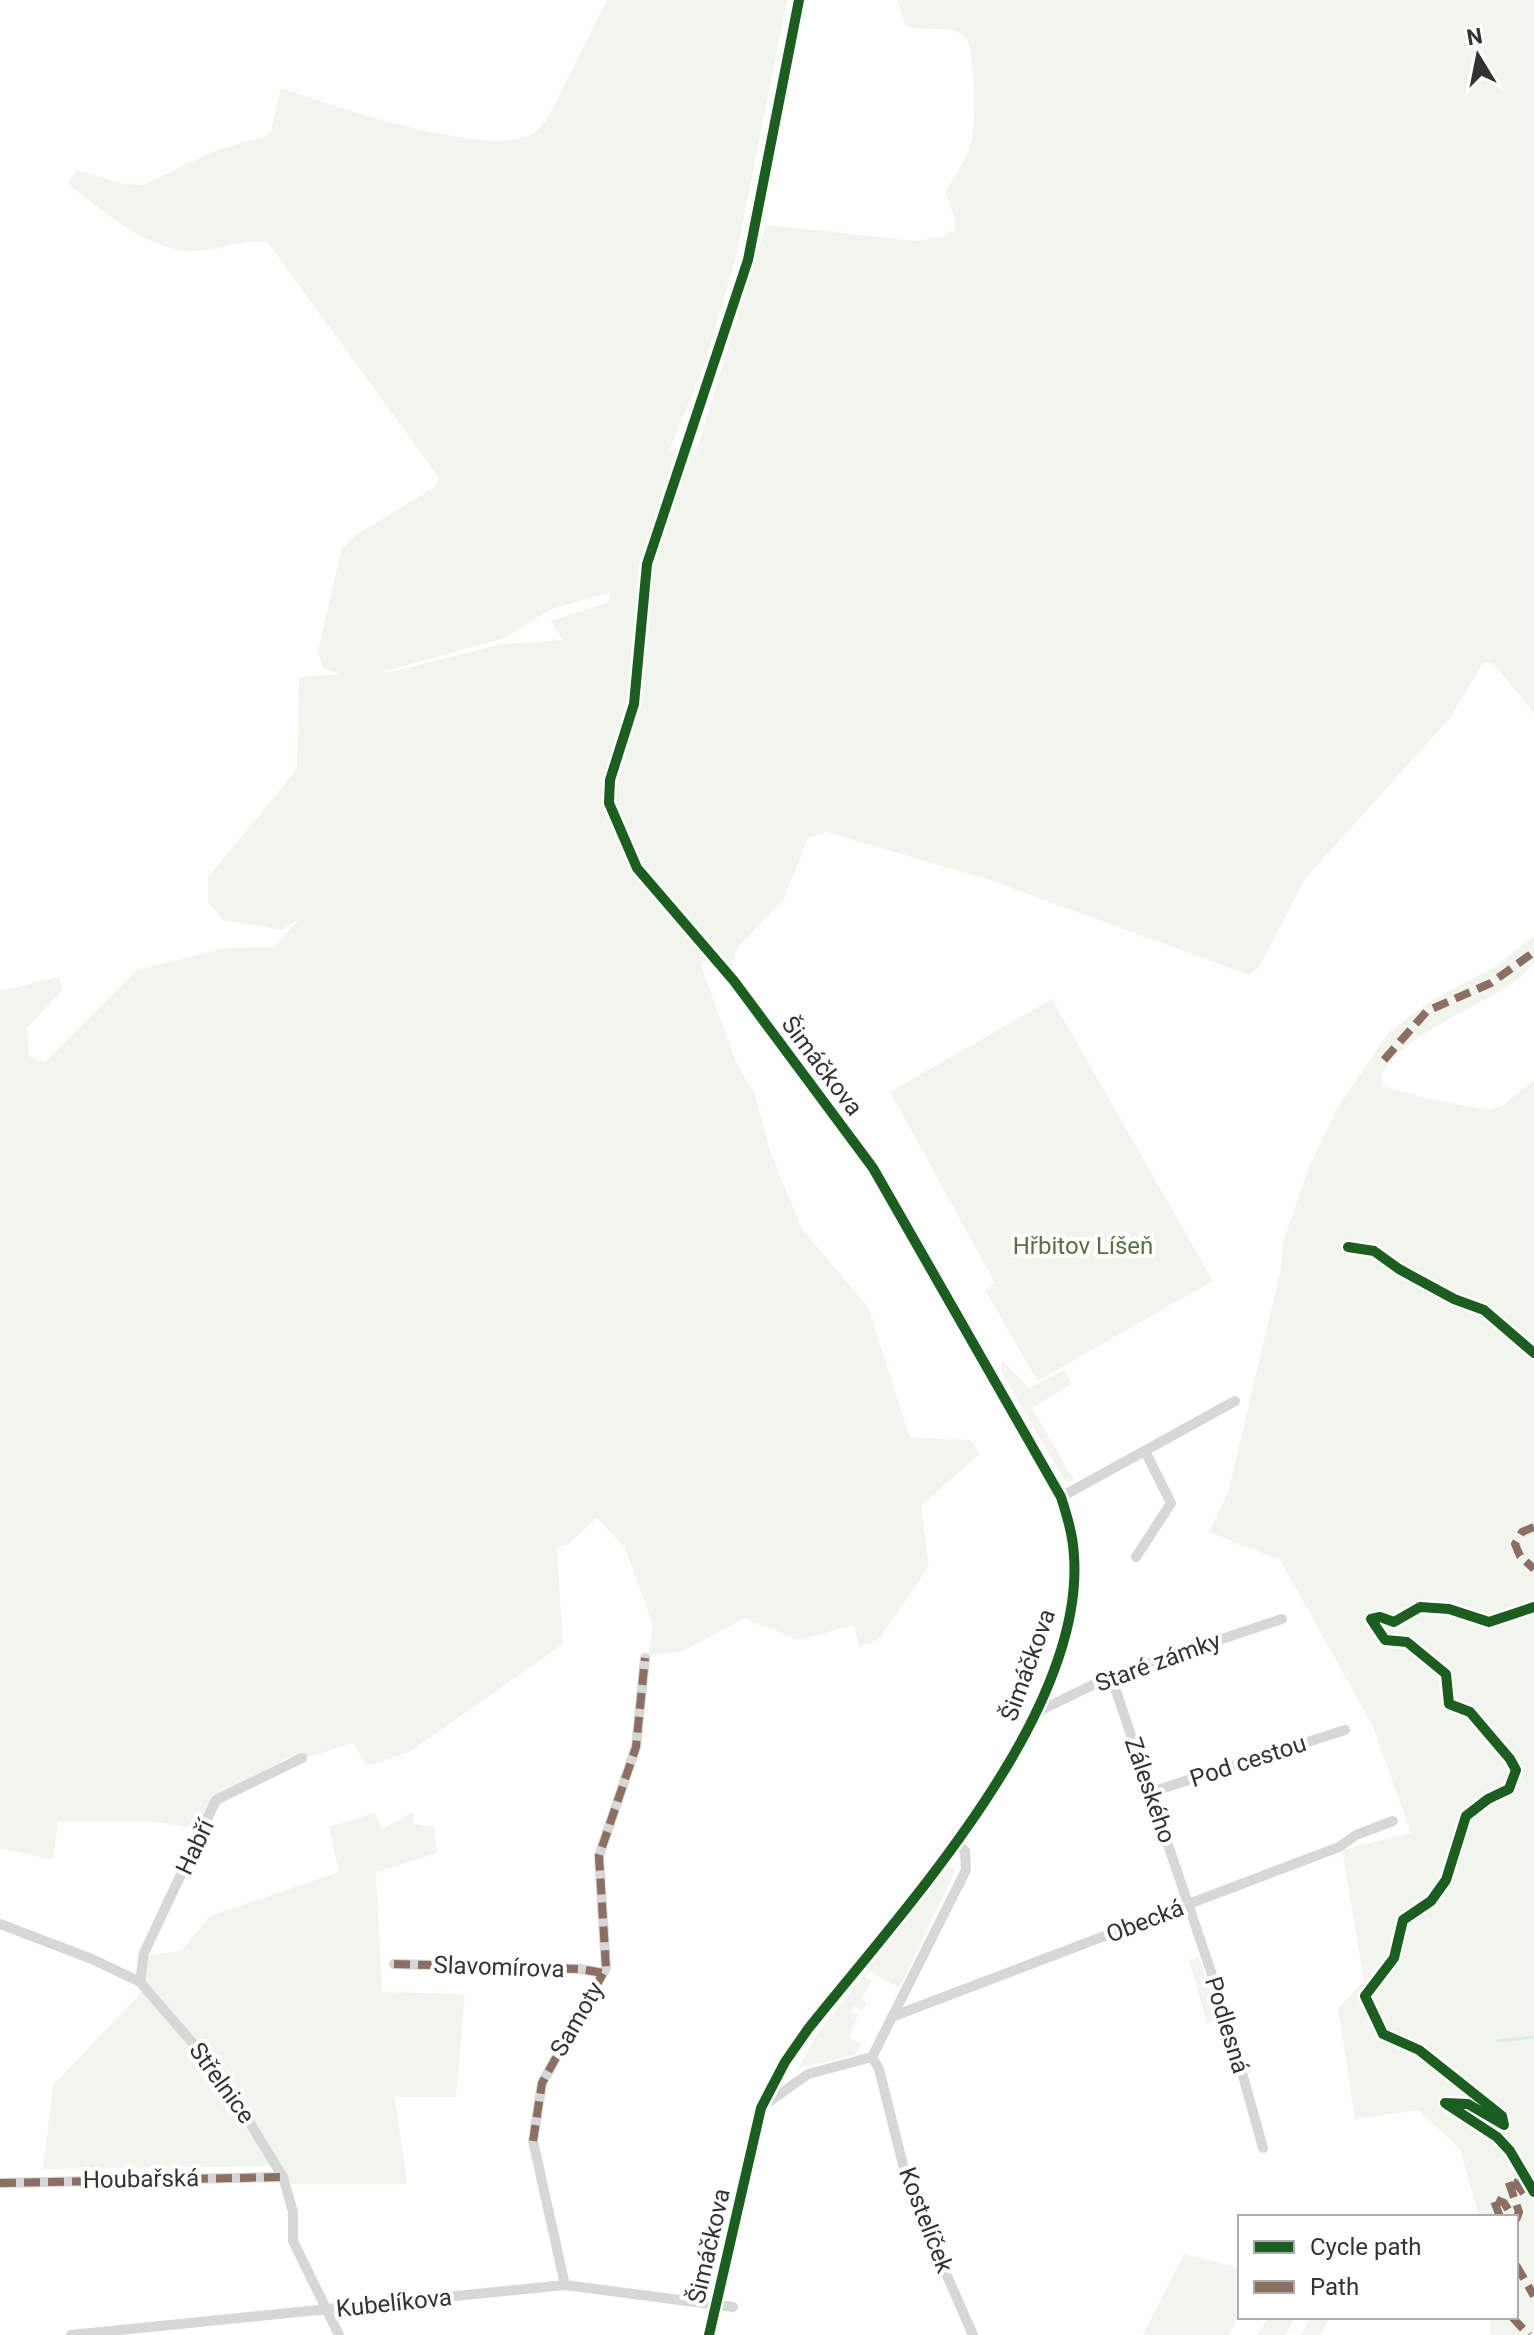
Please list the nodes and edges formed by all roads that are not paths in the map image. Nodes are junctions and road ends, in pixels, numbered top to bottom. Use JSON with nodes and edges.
{"nodes":[{"id":1,"x":799,"y":0,"type":"edge"},
{"id":2,"x":1235,"y":1401,"type":"dead end"},
{"id":3,"x":1145,"y":1451,"type":"junction"},
{"id":4,"x":1061,"y":1497,"type":"junction"},
{"id":5,"x":1136,"y":1557,"type":"dead end"},
{"id":6,"x":1282,"y":1619,"type":"dead end"},
{"id":7,"x":645,"y":1658,"type":"dead end"},
{"id":8,"x":1111,"y":1676,"type":"junction"},
{"id":9,"x":1037,"y":1712,"type":"junction"},
{"id":10,"x":1345,"y":1730,"type":"dead end"},
{"id":11,"x":302,"y":1758,"type":"dead end"},
{"id":12,"x":1151,"y":1792,"type":"junction"},
{"id":13,"x":1393,"y":1821,"type":"dead end"},
{"id":14,"x":955,"y":1842,"type":"junction"},
{"id":15,"x":1189,"y":1904,"type":"junction"},
{"id":16,"x":0,"y":1924,"type":"edge"},
{"id":17,"x":394,"y":1964,"type":"dead end"},
{"id":18,"x":603,"y":1973,"type":"junction"},
{"id":19,"x":140,"y":1982,"type":"junction"},
{"id":20,"x":894,"y":2016,"type":"junction"},
{"id":21,"x":872,"y":2057,"type":"junction"},
{"id":22,"x":761,"y":2108,"type":"junction"},
{"id":23,"x":1263,"y":2148,"type":"dead end"},
{"id":24,"x":283,"y":2177,"type":"junction"},
{"id":25,"x":0,"y":2183,"type":"edge"},
{"id":26,"x":565,"y":2285,"type":"junction"},
{"id":27,"x":716,"y":2304,"type":"junction"},
{"id":28,"x":733,"y":2307,"type":"dead end"},
{"id":29,"x":327,"y":2310,"type":"junction"},
{"id":30,"x":71,"y":2335,"type":"edge"},
{"id":31,"x":339,"y":2335,"type":"edge"},
{"id":32,"x":709,"y":2335,"type":"edge"},
{"id":33,"x":973,"y":2335,"type":"edge"}],
"edges":[{"from":1,"to":4,"type":"street","name":"Šimáčkova"},
{"from":2,"to":3,"type":"street"},
{"from":3,"to":4,"type":"street"},
{"from":3,"to":5,"type":"street"},
{"from":4,"to":9,"type":"street","name":"Šimáčkova"},
{"from":6,"to":8,"type":"street","name":"Staré zámky"},
{"from":7,"to":18,"type":"street","name":"Samoty"},
{"from":8,"to":9,"type":"street","name":"Staré zámky"},
{"from":8,"to":12,"type":"street","name":"Záleského"},
{"from":9,"to":14,"type":"street","name":"Šimáčkova"},
{"from":10,"to":12,"type":"street","name":"Pod cestou"},
{"from":11,"to":19,"type":"street","name":"Habří"},
{"from":12,"to":15,"type":"street","name":"Záleského"},
{"from":13,"to":15,"type":"street","name":"Obecká"},
{"from":14,"to":20,"type":"street"},
{"from":14,"to":22,"type":"street","name":"Šimáčkova"},
{"from":15,"to":20,"type":"street","name":"Obecká"},
{"from":15,"to":23,"type":"street","name":"Podlesná"},
{"from":16,"to":19,"type":"street","name":"Střelnice"},
{"from":17,"to":18,"type":"street","name":"Slavomírova"},
{"from":18,"to":26,"type":"street","name":"Samoty"},
{"from":19,"to":24,"type":"street","name":"Střelnice"},
{"from":20,"to":21,"type":"street"},
{"from":21,"to":22,"type":"street"},
{"from":21,"to":33,"type":"street","name":"Kostelíček"},
{"from":22,"to":27,"type":"street","name":"Šimáčkova"},
{"from":24,"to":25,"type":"street","name":"Houbařská"},
{"from":24,"to":29,"type":"street","name":"Střelnice"},
{"from":26,"to":27,"type":"street","name":"Kubelíkova"},
{"from":26,"to":29,"type":"street","name":"Kubelíkova"},
{"from":27,"to":28,"type":"street","name":"Kubelíkova"},
{"from":27,"to":32,"type":"street","name":"Šimáčkova"},
{"from":29,"to":30,"type":"street","name":"Kubelíkova"},
{"from":29,"to":31,"type":"street","name":"Střelnice"}]}
